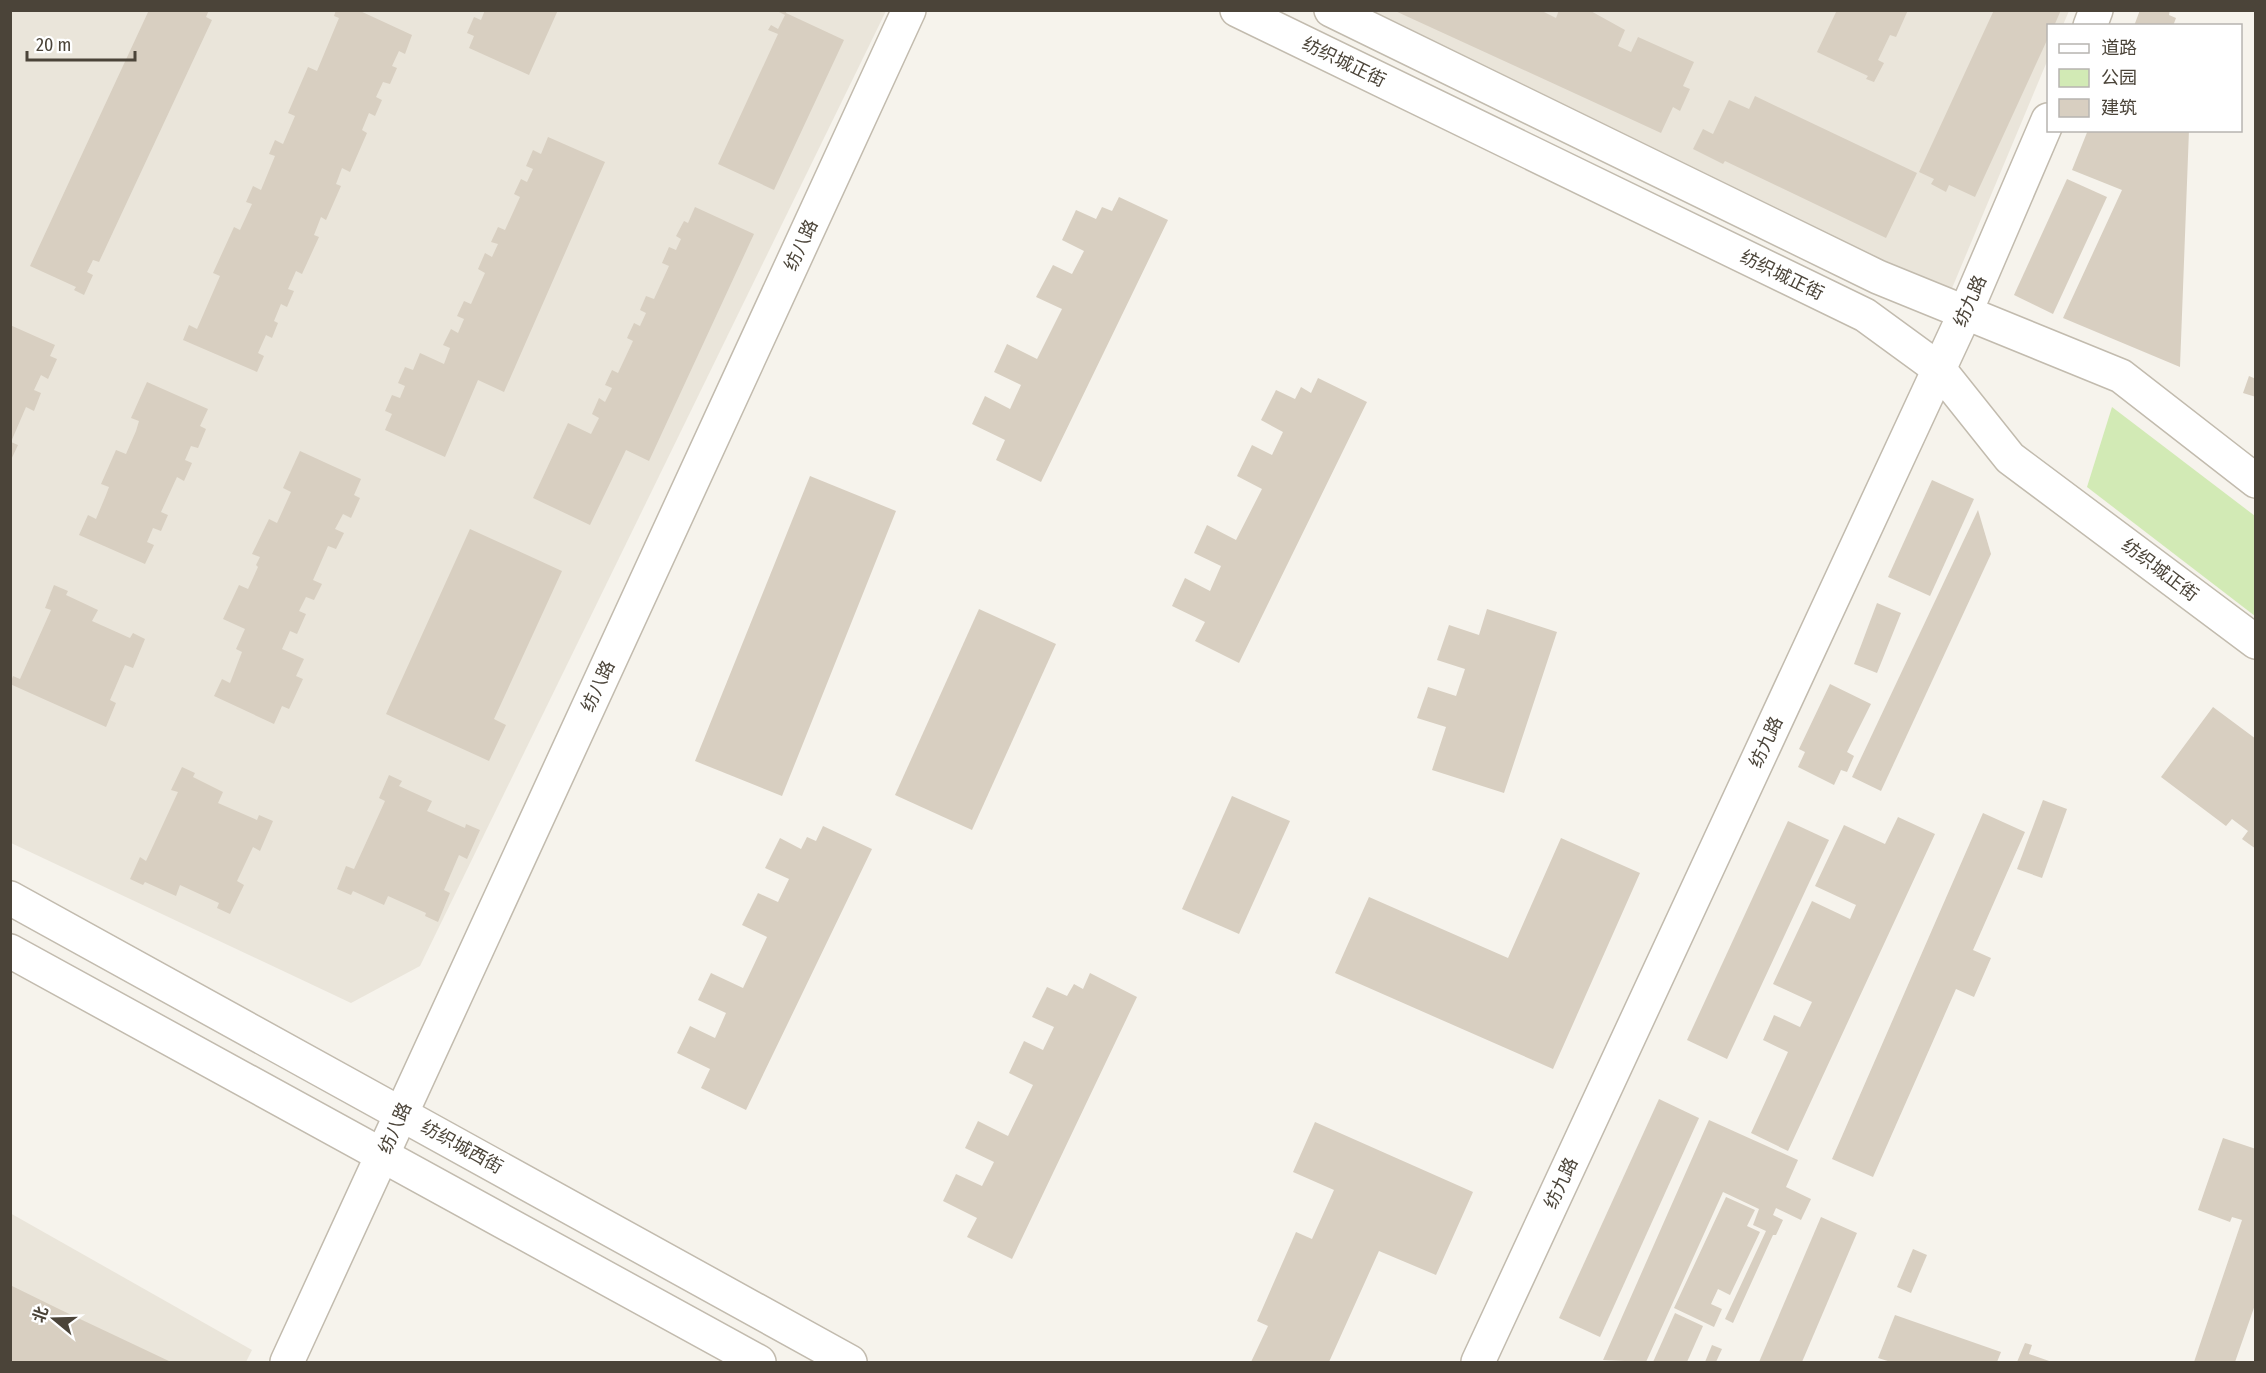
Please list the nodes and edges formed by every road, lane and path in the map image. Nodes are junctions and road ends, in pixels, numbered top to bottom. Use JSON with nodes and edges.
{"nodes":[{"id":1,"x":909,"y":10,"type":"edge"},
{"id":2,"x":1237,"y":10,"type":"edge"},
{"id":3,"x":1331,"y":10,"type":"edge"},
{"id":4,"x":2047,"y":125,"type":"edge"},
{"id":5,"x":1966,"y":311,"type":"junction"},
{"id":6,"x":1939,"y":369,"type":"junction"},
{"id":7,"x":2256,"y":481,"type":"edge"},
{"id":8,"x":2256,"y":642,"type":"edge"},
{"id":9,"x":10,"y":898,"type":"edge"},
{"id":10,"x":10,"y":951,"type":"edge"},
{"id":11,"x":401,"y":1114,"type":"junction"},
{"id":12,"x":382,"y":1156,"type":"junction"},
{"id":13,"x":287,"y":1362,"type":"edge"},
{"id":14,"x":759,"y":1362,"type":"edge"},
{"id":15,"x":849,"y":1362,"type":"edge"},
{"id":16,"x":1478,"y":1362,"type":"edge"}],
"edges":[{"from":1,"to":11,"type":"street","name":"纺八路"},
{"from":2,"to":6,"type":"street","name":"纺织城正街"},
{"from":3,"to":5,"type":"street"},
{"from":4,"to":5,"type":"street","name":"纺九路"},
{"from":5,"to":6,"type":"street","name":"纺九路"},
{"from":5,"to":7,"type":"street"},
{"from":6,"to":8,"type":"street","name":"纺织城正街"},
{"from":6,"to":16,"type":"street","name":"纺九路"},
{"from":9,"to":11,"type":"street","name":"纺织城西街"},
{"from":10,"to":12,"type":"street"},
{"from":11,"to":12,"type":"street","name":"纺八路"},
{"from":11,"to":15,"type":"street","name":"纺织城西街"},
{"from":12,"to":13,"type":"street","name":"纺八路"},
{"from":12,"to":14,"type":"street"}]}
